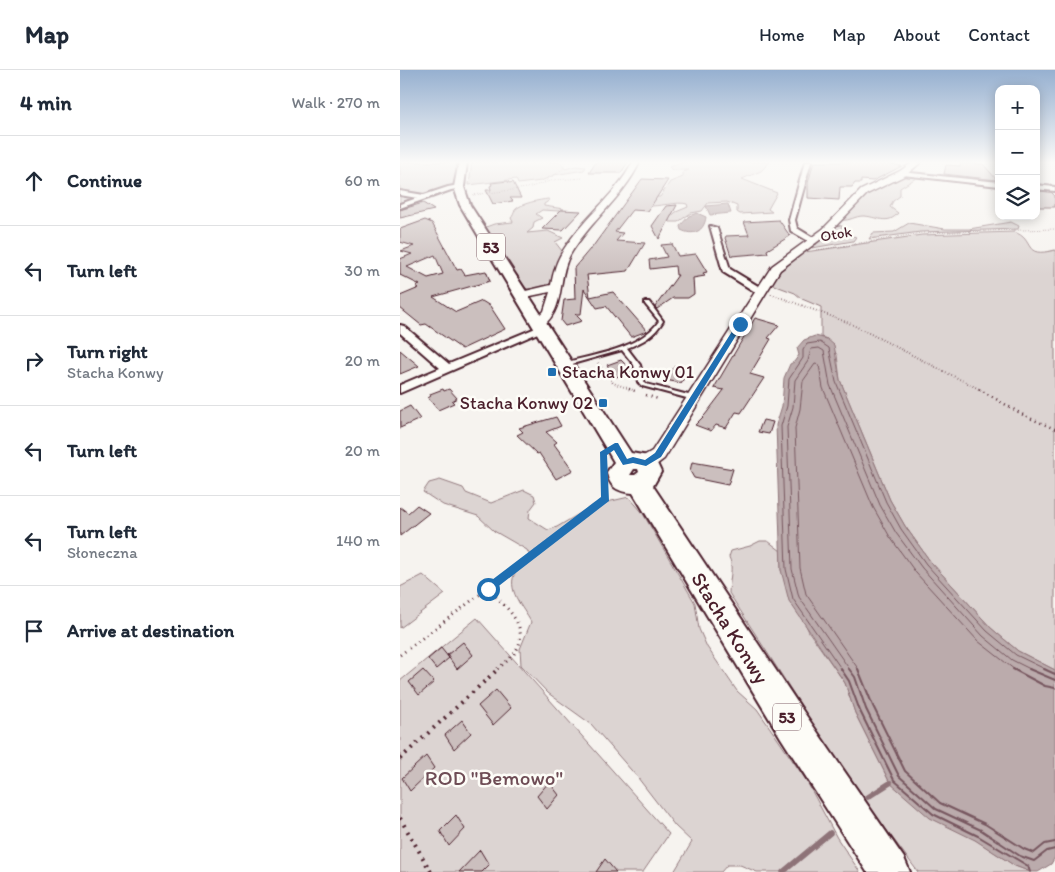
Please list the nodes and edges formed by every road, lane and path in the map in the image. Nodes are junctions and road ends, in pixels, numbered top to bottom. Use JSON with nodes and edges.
{"nodes":[{"id":1,"x":419,"y":199,"type":"edge"},
{"id":2,"x":464,"y":199,"type":"edge"},
{"id":3,"x":613,"y":199,"type":"edge"},
{"id":4,"x":798,"y":199,"type":"edge"},
{"id":5,"x":857,"y":199,"type":"edge"},
{"id":6,"x":400,"y":206,"type":"edge"},
{"id":7,"x":713,"y":228,"type":"dead end"},
{"id":8,"x":1055,"y":229,"type":"edge"},
{"id":9,"x":812,"y":241,"type":"junction"},
{"id":10,"x":801,"y":249,"type":"junction"},
{"id":11,"x":555,"y":288,"type":"junction"},
{"id":12,"x":760,"y":291,"type":"junction"},
{"id":13,"x":521,"y":295,"type":"junction"},
{"id":14,"x":648,"y":303,"type":"dead end"},
{"id":15,"x":540,"y":326,"type":"junction"},
{"id":16,"x":400,"y":328,"type":"edge"},
{"id":17,"x":623,"y":347,"type":"junction"},
{"id":18,"x":593,"y":355,"type":"junction"},
{"id":19,"x":564,"y":364,"type":"junction"},
{"id":20,"x":447,"y":368,"type":"junction"},
{"id":21,"x":400,"y":389,"type":"edge"},
{"id":22,"x":694,"y":398,"type":"junction"},
{"id":23,"x":658,"y":399,"type":"dead end"},
{"id":24,"x":1055,"y":429,"type":"edge"},
{"id":25,"x":637,"y":470,"type":"junction"},
{"id":26,"x":605,"y":481,"type":"dead end"},
{"id":27,"x":488,"y":589,"type":"junction"},
{"id":28,"x":400,"y":655,"type":"edge"},
{"id":29,"x":400,"y":759,"type":"edge"},
{"id":30,"x":400,"y":818,"type":"edge"},
{"id":31,"x":431,"y":872,"type":"edge"},
{"id":32,"x":890,"y":872,"type":"edge"}],
"edges":[{"from":1,"to":6,"type":"street"},
{"from":2,"to":13,"type":"main road","name":"Stacha Konwy","number":"53"},
{"from":3,"to":11,"type":"street"},
{"from":4,"to":9,"type":"street"},
{"from":5,"to":9,"type":"street"},
{"from":7,"to":12,"type":"street"},
{"from":8,"to":10,"type":"path","name":"Otok"},
{"from":9,"to":10,"type":"street"},
{"from":10,"to":12,"type":"street"},
{"from":11,"to":13,"type":"street"},
{"from":11,"to":15,"type":"street"},
{"from":12,"to":22,"type":"street"},
{"from":12,"to":24,"type":"path"},
{"from":13,"to":15,"type":"main road","name":"Stacha Konwy","number":"53"},
{"from":14,"to":17,"type":"lane"},
{"from":15,"to":19,"type":"main road","name":"Stacha Konwy","number":"53"},
{"from":15,"to":20,"type":"street"},
{"from":16,"to":20,"type":"street"},
{"from":17,"to":18,"type":"lane"},
{"from":17,"to":22,"type":"lane"},
{"from":18,"to":19,"type":"lane"},
{"from":18,"to":23,"type":"path"},
{"from":19,"to":25,"type":"main road","name":"Stacha Konwy","number":"53"},
{"from":20,"to":21,"type":"street"},
{"from":22,"to":25,"type":"street"},
{"from":25,"to":32,"type":"main road","name":"Stacha Konwy","number":"53"},
{"from":26,"to":27,"type":"path"},
{"from":27,"to":28,"type":"path"},
{"from":27,"to":29,"type":"path"},
{"from":30,"to":31,"type":"path"}]}
